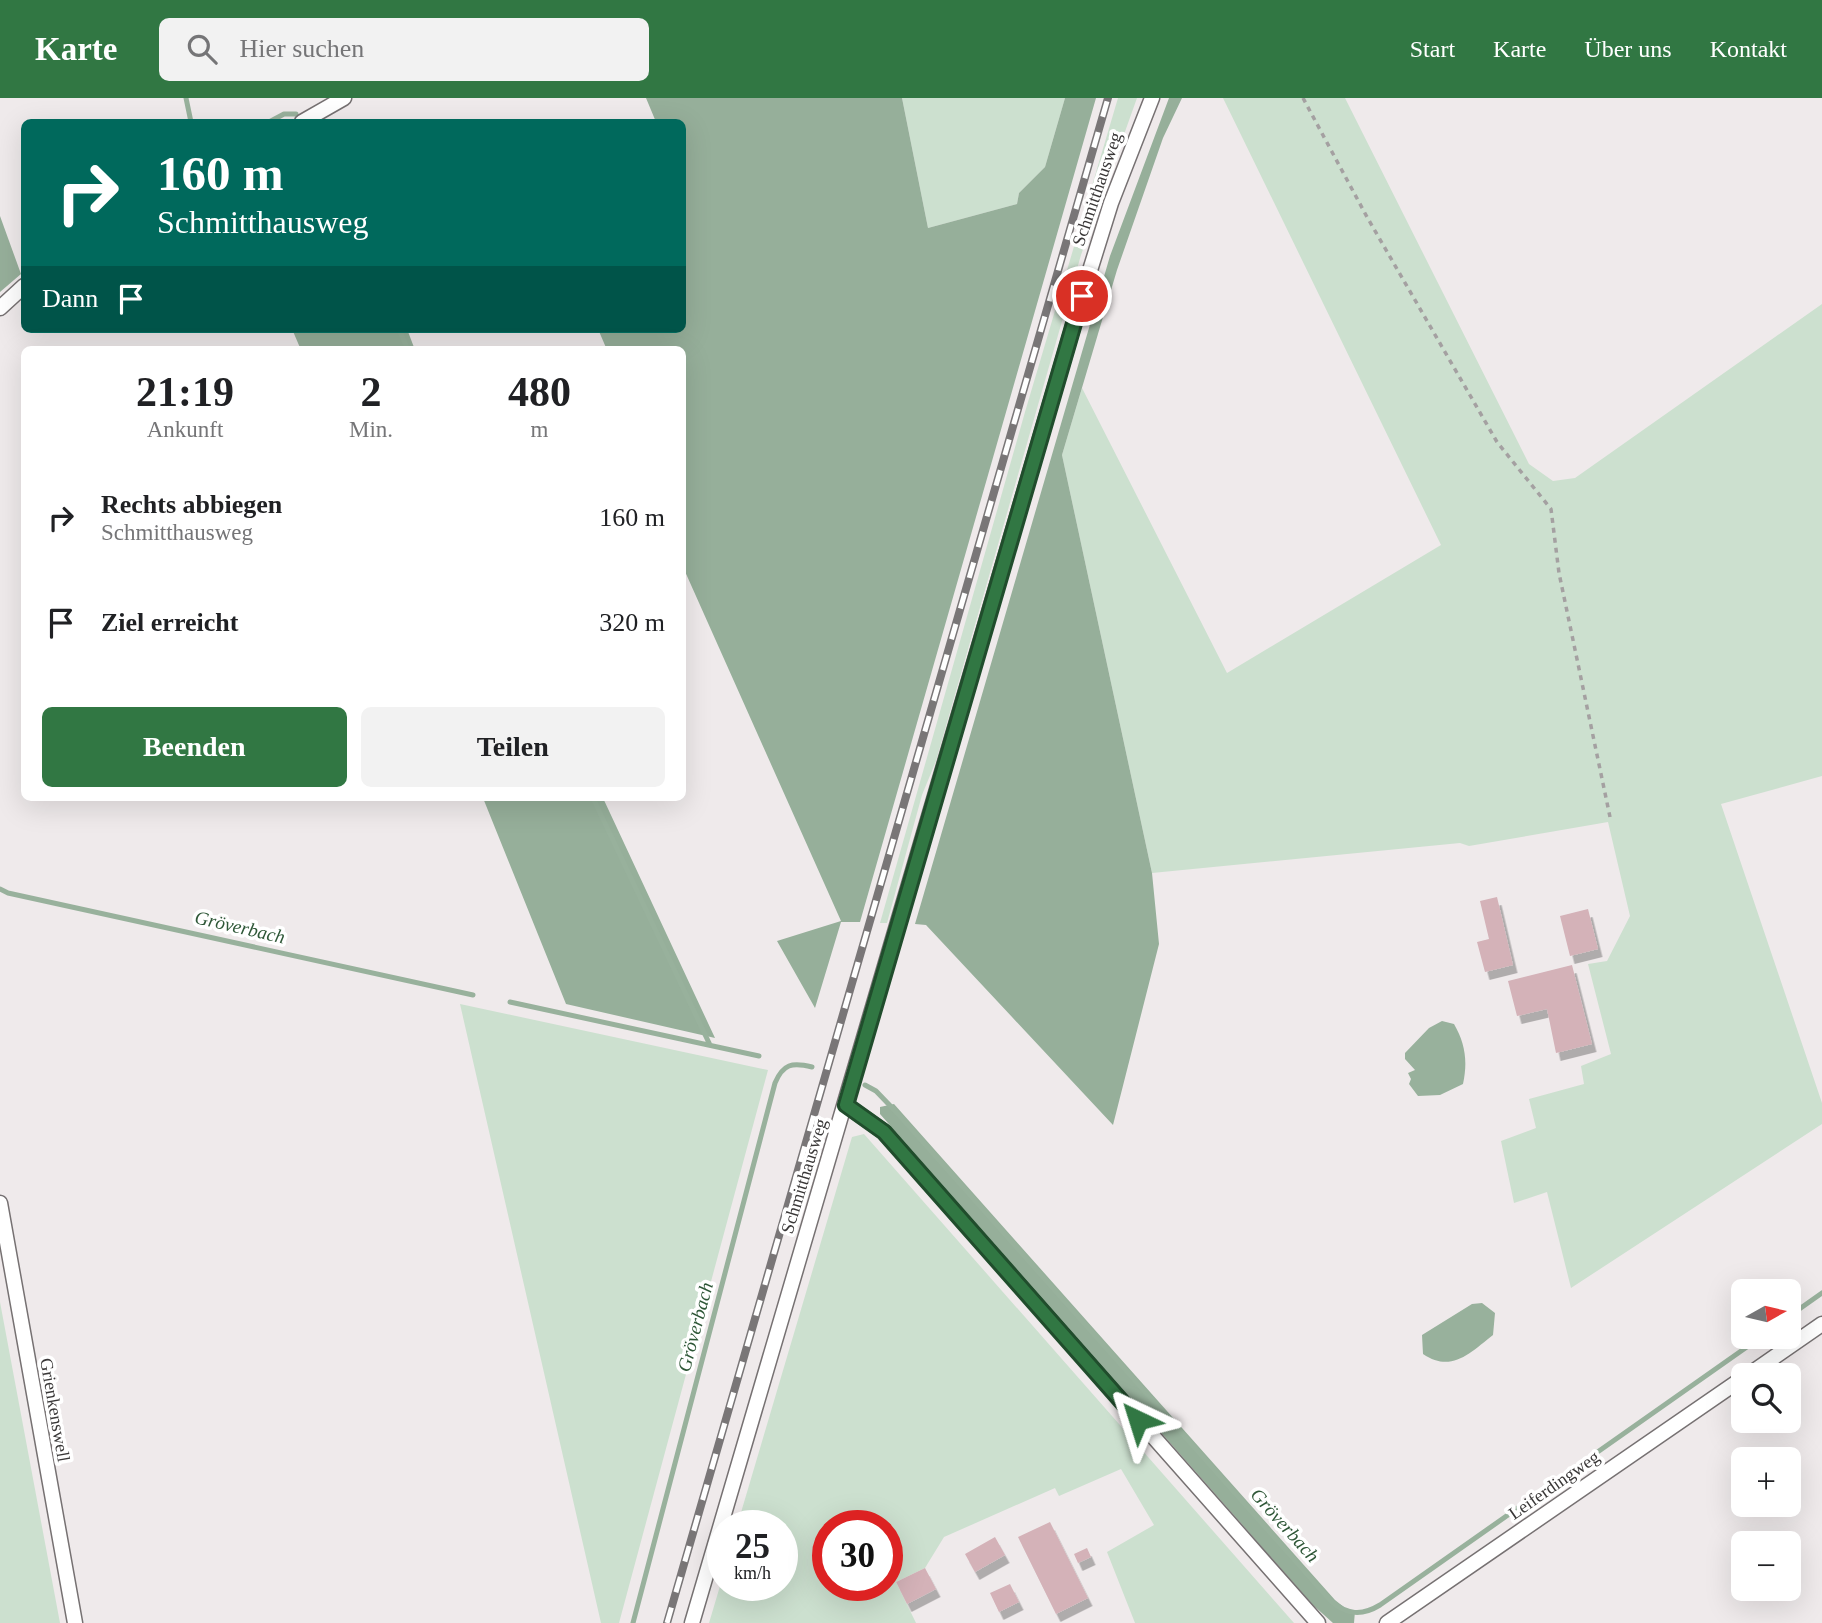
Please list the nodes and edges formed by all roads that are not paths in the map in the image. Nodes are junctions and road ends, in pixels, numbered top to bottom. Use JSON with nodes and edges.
{"nodes":[{"id":1,"x":344,"y":98,"type":"edge"},
{"id":2,"x":1152,"y":98,"type":"edge"},
{"id":3,"x":308,"y":119,"type":"edge"},
{"id":4,"x":21,"y":289,"type":"edge"},
{"id":5,"x":0,"y":308,"type":"edge"},
{"id":6,"x":846,"y":1105,"type":"junction"},
{"id":7,"x":0,"y":1203,"type":"edge"},
{"id":8,"x":1822,"y":1324,"type":"edge"},
{"id":9,"x":1765,"y":1363,"type":"edge"},
{"id":10,"x":1731,"y":1387,"type":"edge"},
{"id":11,"x":75,"y":1623,"type":"edge"},
{"id":12,"x":692,"y":1623,"type":"edge"},
{"id":13,"x":1318,"y":1623,"type":"edge"},
{"id":14,"x":1387,"y":1623,"type":"edge"}],
"edges":[{"from":1,"to":3,"type":"street"},
{"from":2,"to":6,"type":"street","name":"Schmitthausweg"},
{"from":4,"to":5,"type":"street"},
{"from":6,"to":12,"type":"street","name":"Schmitthausweg"},
{"from":6,"to":13,"type":"street"},
{"from":7,"to":11,"type":"street","name":"Grienkenswell"},
{"from":8,"to":9,"type":"street","name":"Leiferdingweg"},
{"from":10,"to":14,"type":"street","name":"Leiferdingweg"}]}
